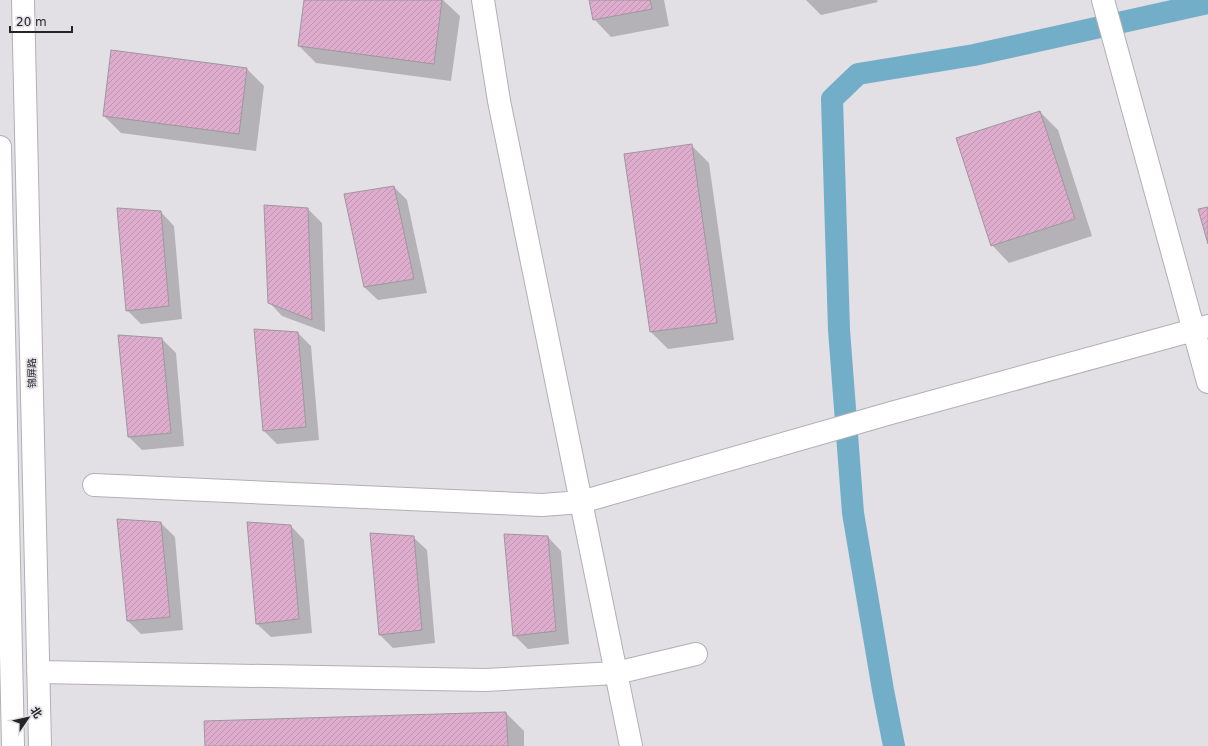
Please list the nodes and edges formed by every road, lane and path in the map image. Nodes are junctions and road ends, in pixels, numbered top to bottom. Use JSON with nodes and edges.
{"nodes":[{"id":1,"x":23,"y":0,"type":"edge"},
{"id":2,"x":483,"y":0,"type":"edge"},
{"id":3,"x":1103,"y":0,"type":"edge"},
{"id":4,"x":0,"y":147,"type":"edge"},
{"id":5,"x":1201,"y":328,"type":"edge"},
{"id":6,"x":1208,"y":382,"type":"edge"},
{"id":7,"x":3,"y":441,"type":"edge"},
{"id":8,"x":94,"y":485,"type":"dead end"},
{"id":9,"x":581,"y":502,"type":"junction"},
{"id":10,"x":696,"y":654,"type":"dead end"},
{"id":11,"x":38,"y":672,"type":"junction"},
{"id":12,"x":616,"y":673,"type":"junction"},
{"id":13,"x":13,"y":746,"type":"edge"},
{"id":14,"x":40,"y":746,"type":"edge"},
{"id":15,"x":631,"y":746,"type":"edge"}],
"edges":[{"from":1,"to":11,"type":"street","name":"锦屏路"},
{"from":2,"to":9,"type":"street"},
{"from":3,"to":5,"type":"street"},
{"from":4,"to":7,"type":"street"},
{"from":5,"to":6,"type":"street"},
{"from":5,"to":9,"type":"street"},
{"from":7,"to":13,"type":"street"},
{"from":8,"to":9,"type":"street"},
{"from":9,"to":12,"type":"street"},
{"from":10,"to":12,"type":"street"},
{"from":11,"to":12,"type":"street"},
{"from":11,"to":14,"type":"street","name":"锦屏路"},
{"from":12,"to":15,"type":"street"}]}
